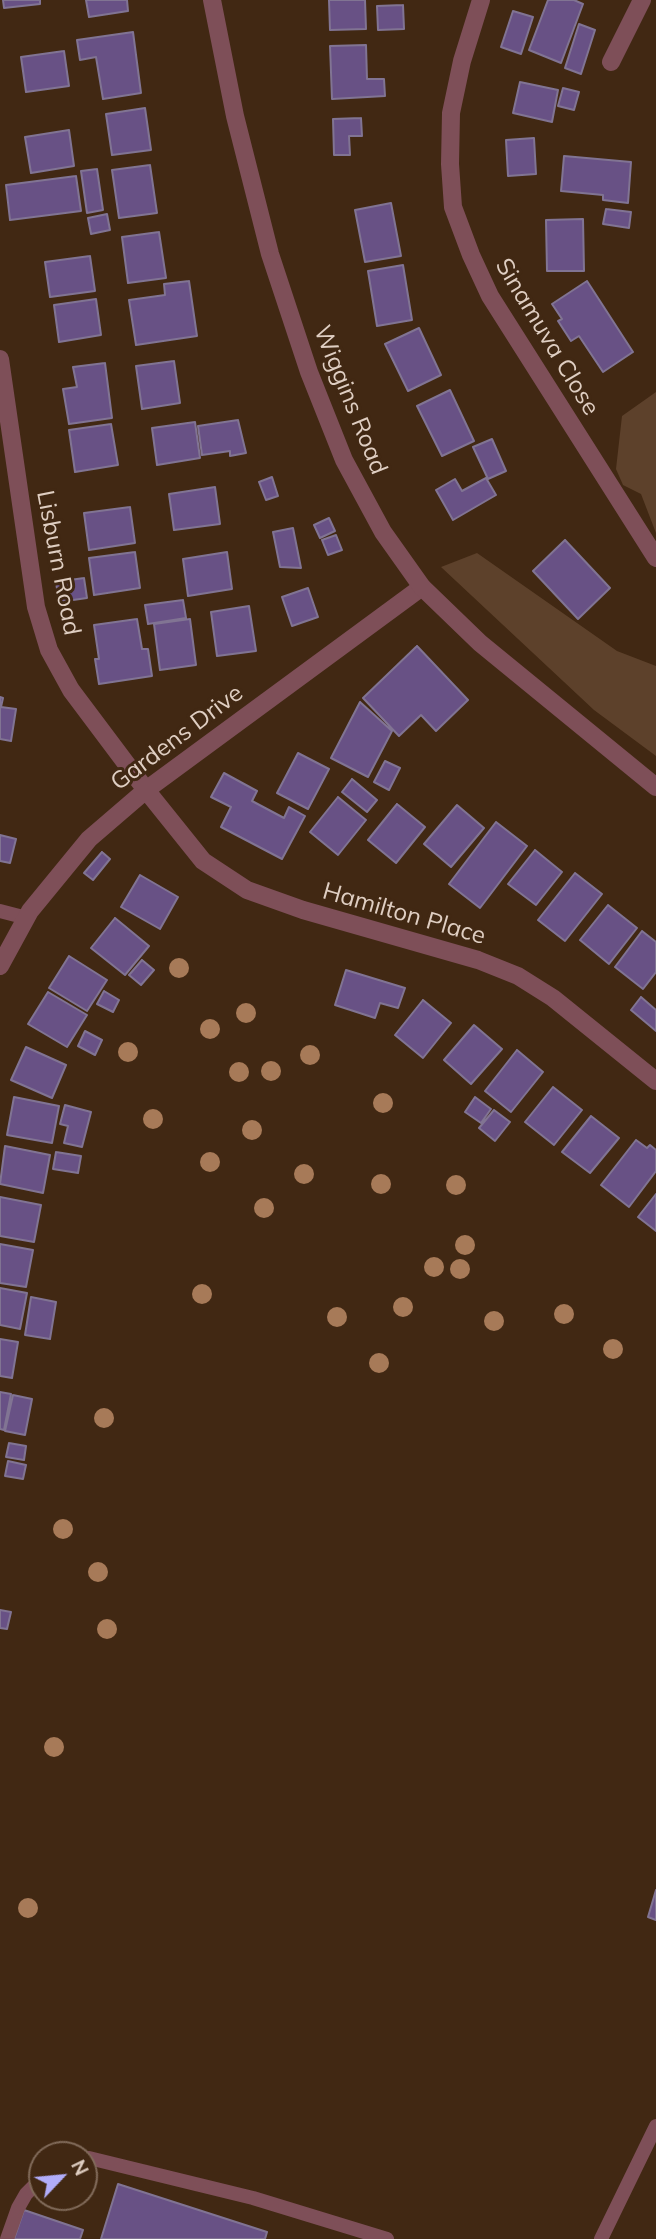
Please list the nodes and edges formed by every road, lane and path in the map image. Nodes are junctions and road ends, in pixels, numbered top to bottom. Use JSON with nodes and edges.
{"nodes":[{"id":1,"x":212,"y":0,"type":"edge"},
{"id":2,"x":481,"y":0,"type":"edge"},
{"id":3,"x":642,"y":0,"type":"edge"},
{"id":4,"x":611,"y":62,"type":"dead end"},
{"id":5,"x":0,"y":359,"type":"edge"},
{"id":6,"x":5,"y":433,"type":"edge"},
{"id":7,"x":656,"y":558,"type":"edge"},
{"id":8,"x":422,"y":587,"type":"junction"},
{"id":9,"x":656,"y":788,"type":"edge"},
{"id":10,"x":146,"y":790,"type":"junction"},
{"id":11,"x":0,"y":911,"type":"edge"},
{"id":12,"x":27,"y":918,"type":"junction"},
{"id":13,"x":0,"y":966,"type":"edge"},
{"id":14,"x":656,"y":1081,"type":"edge"},
{"id":15,"x":656,"y":2126,"type":"edge"},
{"id":16,"x":98,"y":2160,"type":"edge"},
{"id":17,"x":28,"y":2192,"type":"edge"},
{"id":18,"x":7,"y":2239,"type":"edge"},
{"id":19,"x":387,"y":2239,"type":"edge"},
{"id":20,"x":601,"y":2239,"type":"edge"}],
"edges":[{"from":1,"to":8,"type":"street","name":"Wiggins Road"},
{"from":2,"to":7,"type":"street","name":"Sinamuva Close"},
{"from":3,"to":4,"type":"street"},
{"from":5,"to":6,"type":"street","name":"Lisburn Road"},
{"from":6,"to":10,"type":"street","name":"Lisburn Road"},
{"from":8,"to":9,"type":"street","name":"Wiggins Road"},
{"from":8,"to":10,"type":"street","name":"Gardens Drive"},
{"from":10,"to":12,"type":"street","name":"Gardens Drive"},
{"from":10,"to":14,"type":"street","name":"Hamilton Place"},
{"from":11,"to":12,"type":"lane"},
{"from":12,"to":13,"type":"street","name":"Gardens Drive"},
{"from":15,"to":20,"type":"lane"},
{"from":16,"to":19,"type":"lane"},
{"from":17,"to":18,"type":"lane"}]}
